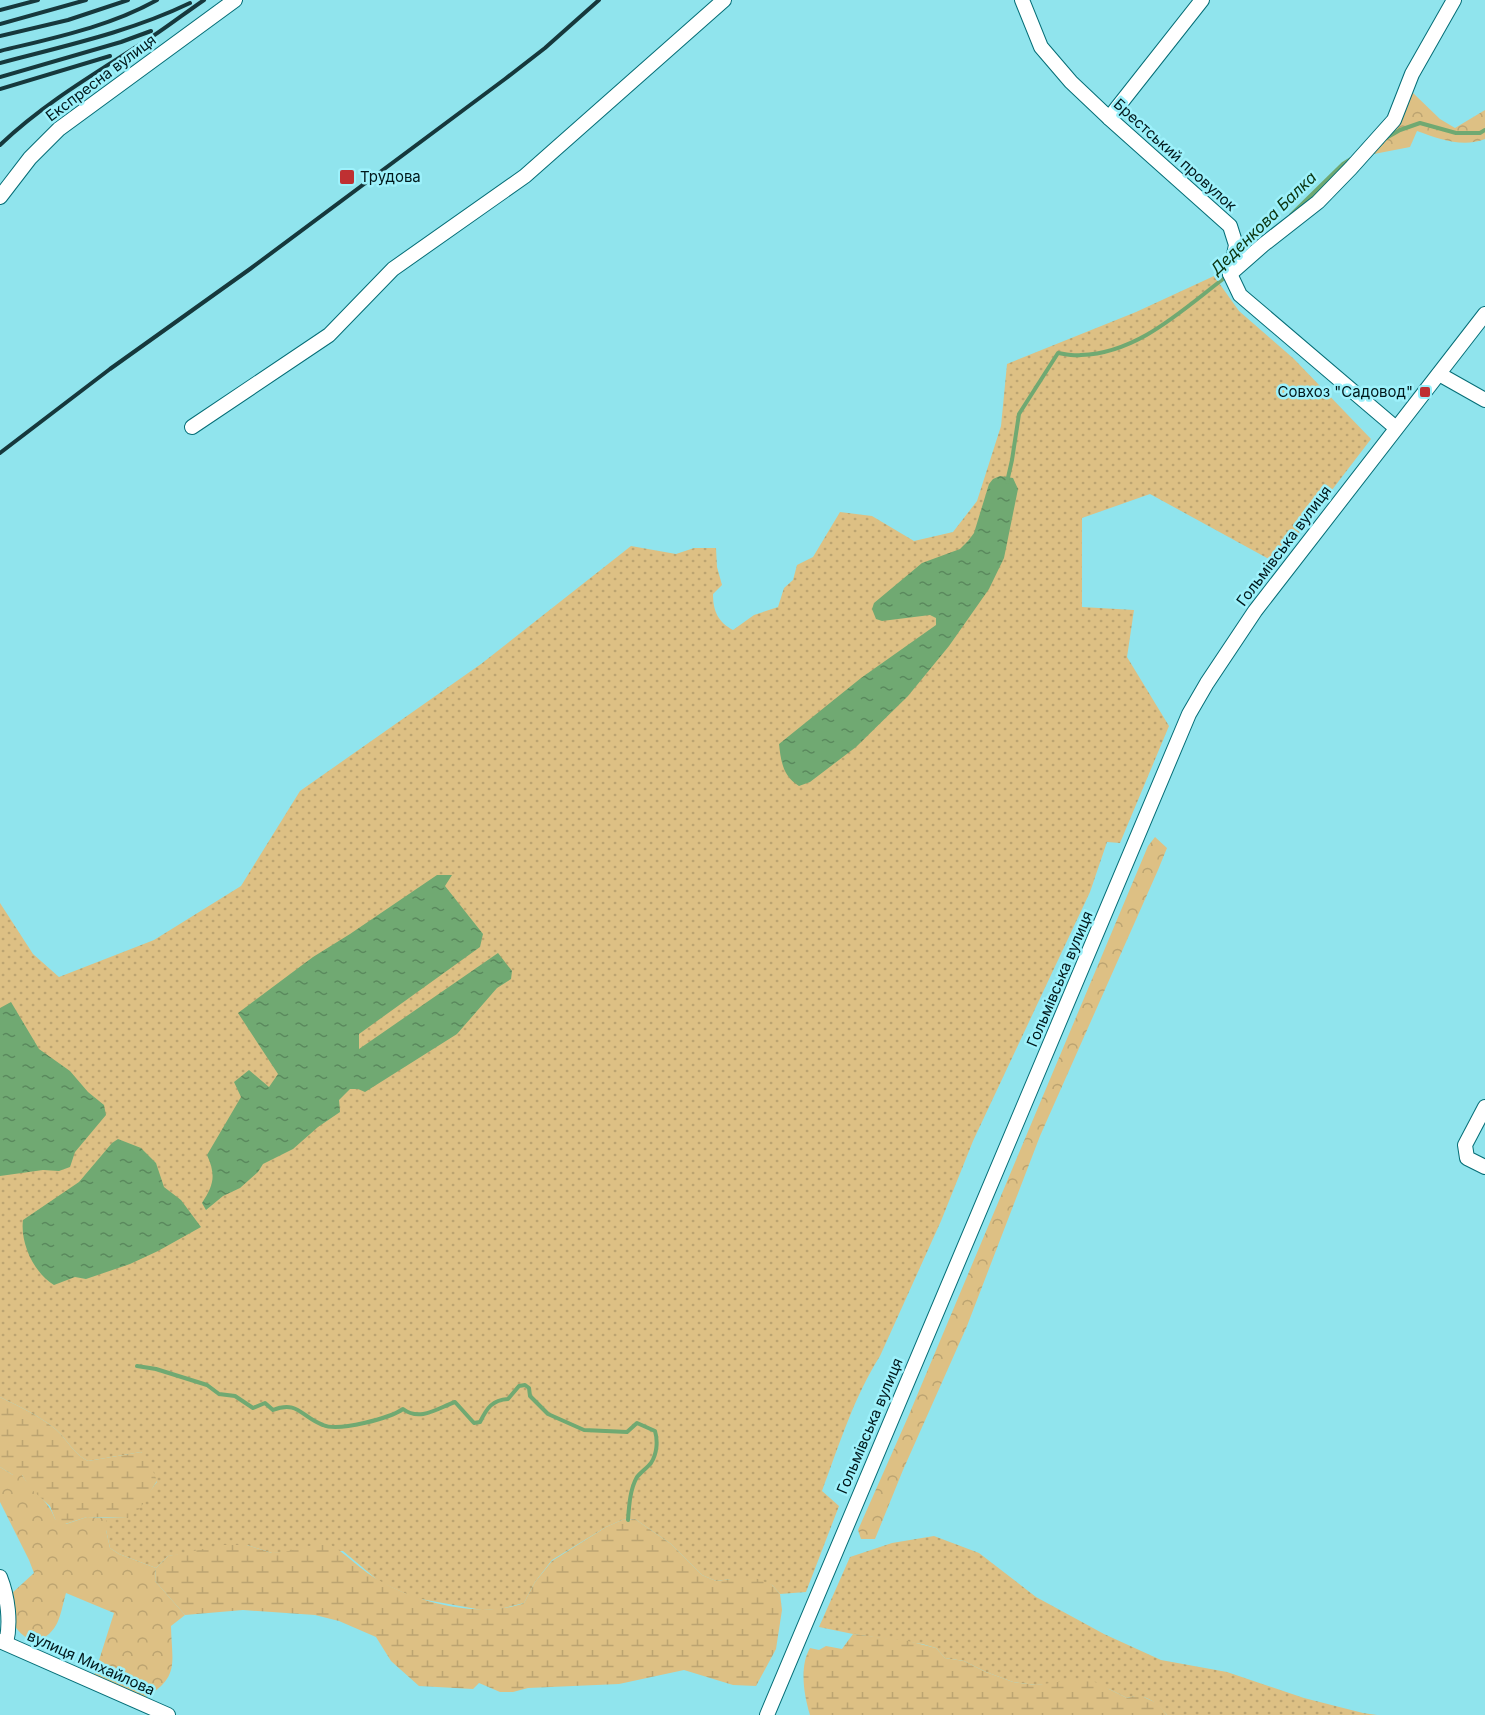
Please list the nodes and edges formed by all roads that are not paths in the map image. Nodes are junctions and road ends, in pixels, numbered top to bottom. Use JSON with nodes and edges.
{"nodes":[{"id":1,"x":235,"y":0,"type":"edge"},
{"id":2,"x":723,"y":0,"type":"edge"},
{"id":3,"x":1022,"y":0,"type":"edge"},
{"id":4,"x":1202,"y":0,"type":"edge"},
{"id":5,"x":1454,"y":0,"type":"edge"},
{"id":6,"x":1109,"y":118,"type":"junction"},
{"id":7,"x":0,"y":197,"type":"edge"},
{"id":8,"x":1230,"y":274,"type":"junction"},
{"id":9,"x":1485,"y":314,"type":"edge"},
{"id":10,"x":1439,"y":374,"type":"junction"},
{"id":11,"x":1485,"y":400,"type":"edge"},
{"id":12,"x":192,"y":428,"type":"dead end"},
{"id":13,"x":1396,"y":428,"type":"junction"},
{"id":14,"x":1485,"y":1107,"type":"edge"},
{"id":15,"x":1485,"y":1167,"type":"edge"},
{"id":16,"x":0,"y":1577,"type":"edge"},
{"id":17,"x":3,"y":1642,"type":"edge"},
{"id":18,"x":168,"y":1715,"type":"edge"},
{"id":19,"x":766,"y":1715,"type":"edge"}],
"edges":[{"from":1,"to":7,"type":"street","name":"Експресна вулиця"},
{"from":2,"to":12,"type":"street"},
{"from":3,"to":6,"type":"street","name":"Брестський провулок"},
{"from":4,"to":6,"type":"street"},
{"from":5,"to":8,"type":"street"},
{"from":6,"to":8,"type":"street","name":"Брестський провулок"},
{"from":8,"to":13,"type":"street"},
{"from":9,"to":10,"type":"street","name":"Гольмівська вулиця"},
{"from":10,"to":11,"type":"street"},
{"from":10,"to":13,"type":"street","name":"Гольмівська вулиця"},
{"from":13,"to":19,"type":"street","name":"Гольмівська вулиця"},
{"from":14,"to":15,"type":"street"},
{"from":16,"to":17,"type":"street"},
{"from":17,"to":18,"type":"street","name":"вулиця Михайлова"}]}
